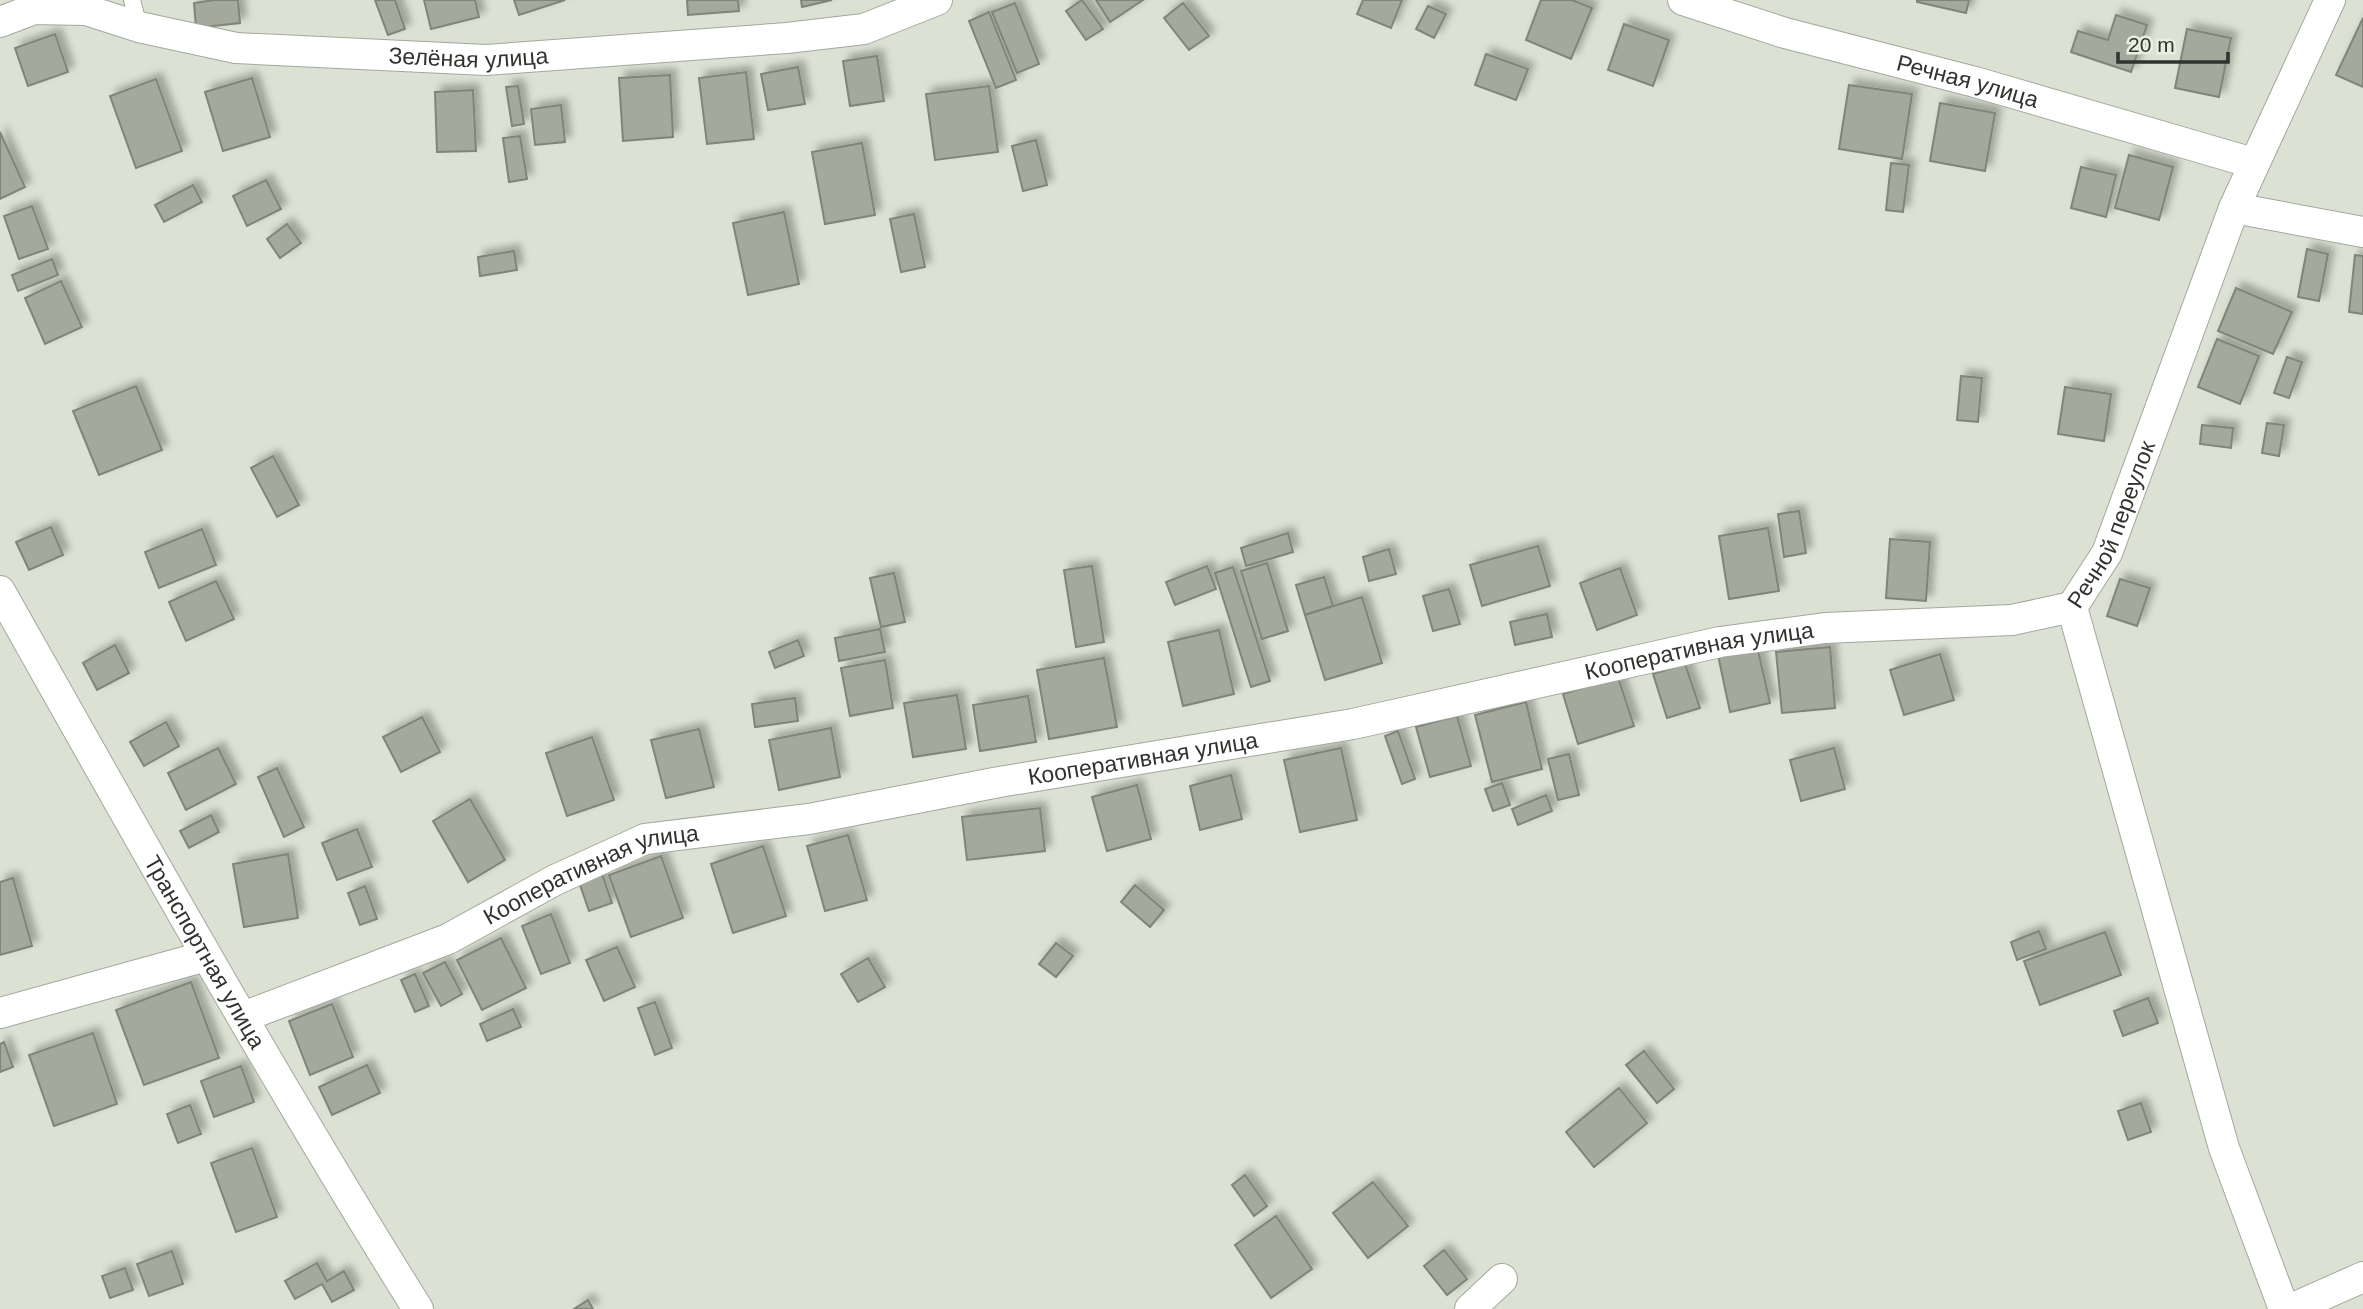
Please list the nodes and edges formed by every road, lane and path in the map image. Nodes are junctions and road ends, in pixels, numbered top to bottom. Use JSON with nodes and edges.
{"nodes":[{"id":1,"x":937,"y":0,"type":"edge"},
{"id":2,"x":1683,"y":0,"type":"edge"},
{"id":3,"x":2330,"y":0,"type":"edge"},
{"id":4,"x":135,"y":14,"type":"edge"},
{"id":5,"x":0,"y":22,"type":"edge"},
{"id":6,"x":2253,"y":163,"type":"junction"},
{"id":7,"x":2234,"y":208,"type":"junction"},
{"id":8,"x":2363,"y":232,"type":"edge"},
{"id":9,"x":0,"y":591,"type":"edge"},
{"id":10,"x":2072,"y":607,"type":"junction"},
{"id":11,"x":206,"y":956,"type":"junction"},
{"id":12,"x":0,"y":1013,"type":"edge"},
{"id":13,"x":243,"y":1017,"type":"junction"},
{"id":14,"x":2363,"y":1277,"type":"edge"},
{"id":15,"x":1502,"y":1279,"type":"dead end"},
{"id":16,"x":418,"y":1309,"type":"edge"},
{"id":17,"x":1470,"y":1309,"type":"edge"},
{"id":18,"x":2284,"y":1309,"type":"edge"},
{"id":19,"x":2291,"y":1309,"type":"edge"}],
"edges":[{"from":1,"to":4,"type":"street","name":"Зелёная улица"},
{"from":2,"to":6,"type":"street","name":"Речная улица"},
{"from":3,"to":6,"type":"street","name":"Речной переулок"},
{"from":4,"to":5,"type":"street","name":"Зелёная улица"},
{"from":6,"to":7,"type":"street","name":"Речной переулок"},
{"from":7,"to":8,"type":"street"},
{"from":7,"to":10,"type":"street","name":"Речной переулок"},
{"from":9,"to":11,"type":"street","name":"Транспортная улица"},
{"from":10,"to":13,"type":"street","name":"Кооперативная улица"},
{"from":10,"to":18,"type":"street","name":"Речной переулок"},
{"from":11,"to":12,"type":"street"},
{"from":11,"to":13,"type":"street","name":"Транспортная улица"},
{"from":13,"to":16,"type":"street","name":"Транспортная улица"},
{"from":14,"to":19,"type":"street"},
{"from":15,"to":17,"type":"street"}]}
